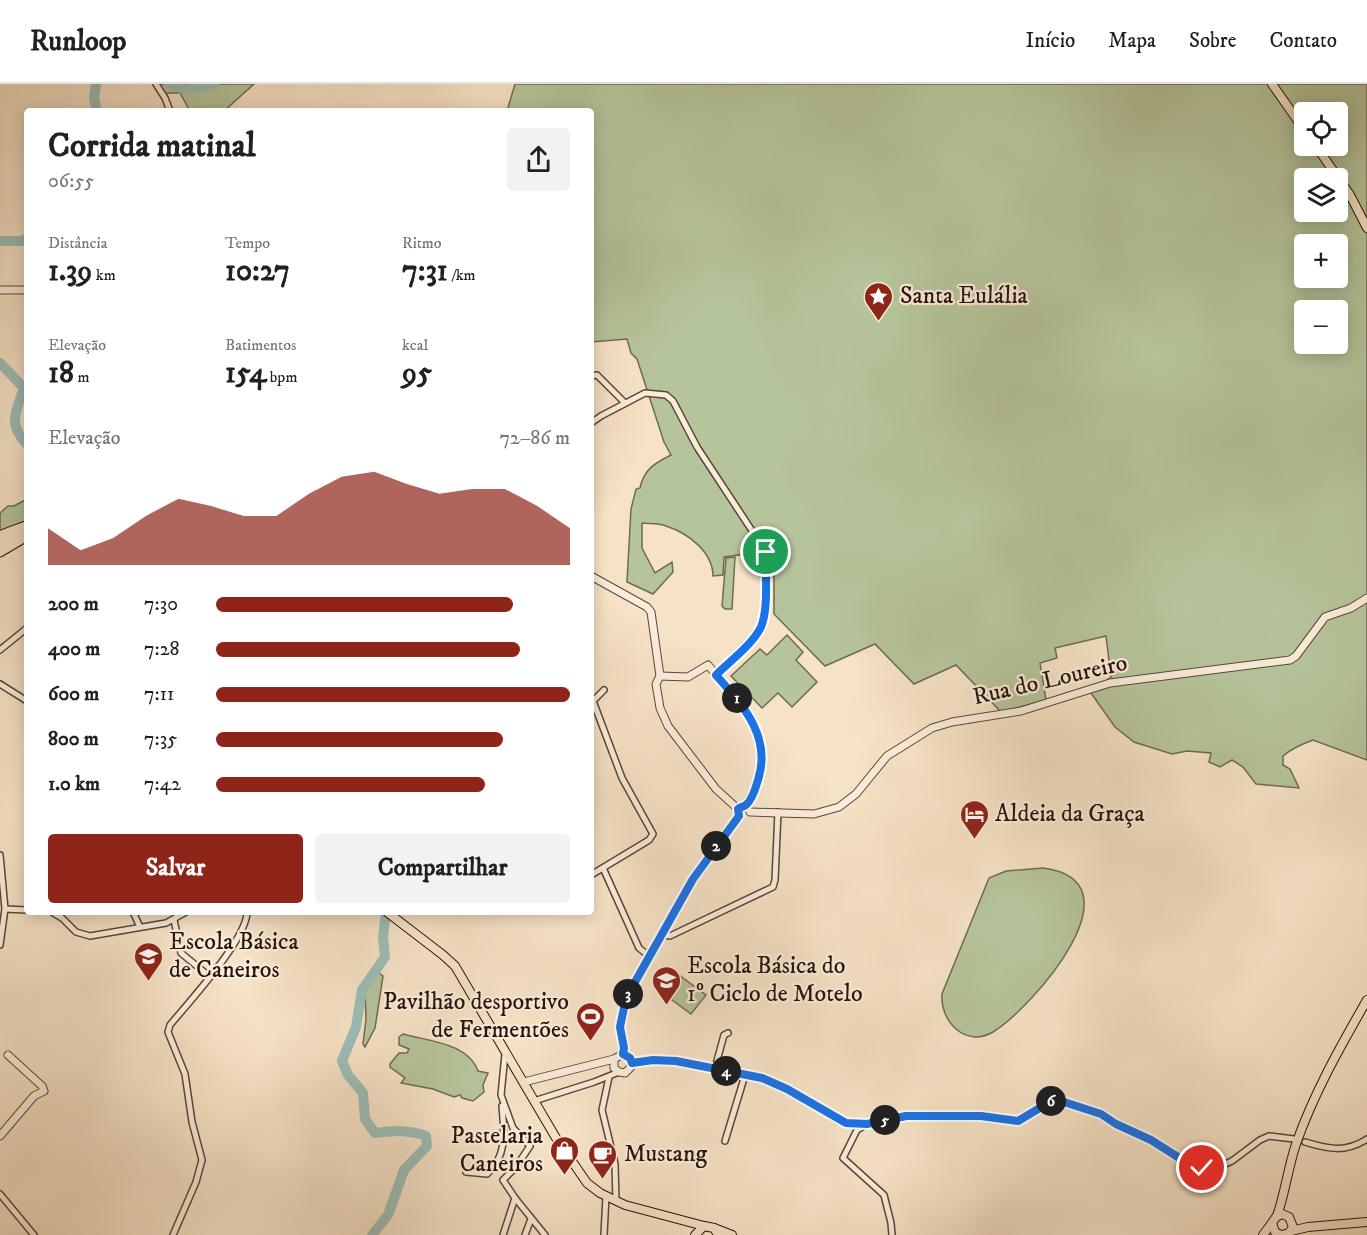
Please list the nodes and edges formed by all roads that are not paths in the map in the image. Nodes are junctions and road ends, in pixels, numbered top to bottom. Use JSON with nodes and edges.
{"nodes":[{"id":1,"x":156,"y":84,"type":"edge"},
{"id":2,"x":1272,"y":84,"type":"edge"},
{"id":3,"x":169,"y":108,"type":"edge"},
{"id":4,"x":1294,"y":115,"type":"edge"},
{"id":5,"x":1323,"y":156,"type":"edge"},
{"id":6,"x":1367,"y":228,"type":"edge"},
{"id":7,"x":0,"y":290,"type":"edge"},
{"id":8,"x":24,"y":290,"type":"edge"},
{"id":9,"x":594,"y":376,"type":"edge"},
{"id":10,"x":625,"y":403,"type":"junction"},
{"id":11,"x":594,"y":421,"type":"edge"},
{"id":12,"x":24,"y":526,"type":"edge"},
{"id":13,"x":24,"y":535,"type":"edge"},
{"id":14,"x":0,"y":536,"type":"edge"},
{"id":15,"x":24,"y":536,"type":"edge"},
{"id":16,"x":0,"y":543,"type":"edge"},
{"id":17,"x":0,"y":552,"type":"edge"},
{"id":18,"x":594,"y":578,"type":"edge"},
{"id":19,"x":1367,"y":598,"type":"edge"},
{"id":20,"x":24,"y":631,"type":"edge"},
{"id":21,"x":0,"y":651,"type":"edge"},
{"id":22,"x":716,"y":675,"type":"junction"},
{"id":23,"x":660,"y":676,"type":"junction"},
{"id":24,"x":0,"y":684,"type":"edge"},
{"id":25,"x":604,"y":690,"type":"dead end"},
{"id":26,"x":24,"y":699,"type":"edge"},
{"id":27,"x":594,"y":699,"type":"edge"},
{"id":28,"x":594,"y":706,"type":"edge"},
{"id":29,"x":743,"y":810,"type":"junction"},
{"id":30,"x":778,"y":812,"type":"junction"},
{"id":31,"x":0,"y":855,"type":"edge"},
{"id":32,"x":603,"y":868,"type":"junction"},
{"id":33,"x":594,"y":873,"type":"edge"},
{"id":34,"x":5,"y":909,"type":"junction"},
{"id":35,"x":24,"y":910,"type":"edge"},
{"id":36,"x":56,"y":915,"type":"edge"},
{"id":37,"x":134,"y":915,"type":"edge"},
{"id":38,"x":182,"y":915,"type":"edge"},
{"id":39,"x":247,"y":915,"type":"edge"},
{"id":40,"x":390,"y":915,"type":"edge"},
{"id":41,"x":174,"y":920,"type":"junction"},
{"id":42,"x":140,"y":927,"type":"junction"},
{"id":43,"x":661,"y":935,"type":"junction"},
{"id":44,"x":0,"y":945,"type":"edge"},
{"id":45,"x":649,"y":956,"type":"junction"},
{"id":46,"x":209,"y":976,"type":"junction"},
{"id":47,"x":1367,"y":1000,"type":"edge"},
{"id":48,"x":728,"y":1033,"type":"dead end"},
{"id":49,"x":505,"y":1050,"type":"junction"},
{"id":50,"x":623,"y":1054,"type":"junction"},
{"id":51,"x":8,"y":1055,"type":"dead end"},
{"id":52,"x":614,"y":1059,"type":"junction"},
{"id":53,"x":632,"y":1063,"type":"junction"},
{"id":54,"x":714,"y":1068,"type":"junction"},
{"id":55,"x":619,"y":1072,"type":"junction"},
{"id":56,"x":745,"y":1075,"type":"junction"},
{"id":57,"x":609,"y":1077,"type":"junction"},
{"id":58,"x":524,"y":1082,"type":"junction"},
{"id":59,"x":501,"y":1095,"type":"junction"},
{"id":60,"x":534,"y":1101,"type":"junction"},
{"id":61,"x":867,"y":1124,"type":"junction"},
{"id":62,"x":1297,"y":1135,"type":"junction"},
{"id":63,"x":0,"y":1137,"type":"edge"},
{"id":64,"x":1367,"y":1139,"type":"edge"},
{"id":65,"x":725,"y":1141,"type":"dead end"},
{"id":66,"x":1305,"y":1142,"type":"dead end"},
{"id":67,"x":466,"y":1172,"type":"dead end"},
{"id":68,"x":0,"y":1194,"type":"edge"},
{"id":69,"x":606,"y":1196,"type":"junction"},
{"id":70,"x":515,"y":1198,"type":"junction"},
{"id":71,"x":1281,"y":1198,"type":"junction"},
{"id":72,"x":616,"y":1201,"type":"junction"},
{"id":73,"x":1289,"y":1217,"type":"junction"},
{"id":74,"x":531,"y":1218,"type":"junction"},
{"id":75,"x":1274,"y":1219,"type":"junction"},
{"id":76,"x":682,"y":1221,"type":"junction"},
{"id":77,"x":1367,"y":1222,"type":"edge"},
{"id":78,"x":1318,"y":1227,"type":"junction"},
{"id":79,"x":712,"y":1230,"type":"edge"},
{"id":80,"x":1281,"y":1234,"type":"edge"},
{"id":81,"x":34,"y":1235,"type":"edge"},
{"id":82,"x":173,"y":1235,"type":"edge"},
{"id":83,"x":503,"y":1235,"type":"edge"},
{"id":84,"x":525,"y":1235,"type":"edge"},
{"id":85,"x":545,"y":1235,"type":"edge"},
{"id":86,"x":604,"y":1235,"type":"edge"},
{"id":87,"x":694,"y":1235,"type":"edge"},
{"id":88,"x":732,"y":1235,"type":"edge"},
{"id":89,"x":892,"y":1235,"type":"edge"},
{"id":90,"x":1263,"y":1235,"type":"edge"}],
"edges":[{"from":1,"to":3,"type":"street"},
{"from":2,"to":4,"type":"main road"},
{"from":5,"to":6,"type":"main road"},
{"from":7,"to":8,"type":"street"},
{"from":9,"to":10,"type":"street"},
{"from":10,"to":11,"type":"street"},
{"from":10,"to":22,"type":"street"},
{"from":12,"to":14,"type":"main road"},
{"from":13,"to":16,"type":"main road"},
{"from":15,"to":17,"type":"highway"},
{"from":18,"to":23,"type":"street"},
{"from":19,"to":30,"type":"street","name":"Rua do Loureiro"},
{"from":20,"to":21,"type":"street"},
{"from":22,"to":23,"type":"street"},
{"from":22,"to":29,"type":"street"},
{"from":23,"to":29,"type":"street"},
{"from":24,"to":26,"type":"street"},
{"from":25,"to":27,"type":"street"},
{"from":28,"to":32,"type":"street"},
{"from":29,"to":30,"type":"street","name":"Rua do Loureiro"},
{"from":29,"to":43,"type":"street"},
{"from":30,"to":43,"type":"street"},
{"from":31,"to":34,"type":"street"},
{"from":32,"to":33,"type":"street"},
{"from":32,"to":45,"type":"street"},
{"from":34,"to":35,"type":"street"},
{"from":34,"to":44,"type":"street"},
{"from":36,"to":42,"type":"street"},
{"from":37,"to":42,"type":"street"},
{"from":38,"to":41,"type":"street"},
{"from":39,"to":46,"type":"street"},
{"from":40,"to":49,"type":"main road"},
{"from":41,"to":42,"type":"street"},
{"from":41,"to":46,"type":"street"},
{"from":43,"to":45,"type":"street"},
{"from":45,"to":50,"type":"street"},
{"from":46,"to":82,"type":"street"},
{"from":47,"to":62,"type":"main road"},
{"from":48,"to":54,"type":"street"},
{"from":49,"to":58,"type":"main road"},
{"from":49,"to":59,"type":"street"},
{"from":50,"to":52,"type":"street"},
{"from":50,"to":53,"type":"street"},
{"from":51,"to":63,"type":"street"},
{"from":52,"to":55,"type":"street"},
{"from":52,"to":58,"type":"street"},
{"from":53,"to":54,"type":"street"},
{"from":53,"to":55,"type":"street"},
{"from":54,"to":56,"type":"street"},
{"from":55,"to":57,"type":"street"},
{"from":56,"to":61,"type":"street"},
{"from":56,"to":65,"type":"street"},
{"from":57,"to":60,"type":"street"},
{"from":57,"to":72,"type":"street"},
{"from":58,"to":60,"type":"main road"},
{"from":59,"to":67,"type":"street"},
{"from":59,"to":70,"type":"street"},
{"from":60,"to":69,"type":"main road"},
{"from":61,"to":62,"type":"street"},
{"from":61,"to":89,"type":"street"},
{"from":62,"to":71,"type":"main road"},
{"from":64,"to":66,"type":"street"},
{"from":68,"to":81,"type":"street"},
{"from":69,"to":72,"type":"main road"},
{"from":69,"to":86,"type":"street"},
{"from":70,"to":74,"type":"street"},
{"from":70,"to":83,"type":"street"},
{"from":71,"to":73,"type":"main road"},
{"from":71,"to":75,"type":"main road"},
{"from":72,"to":76,"type":"main road"},
{"from":73,"to":75,"type":"main road"},
{"from":73,"to":78,"type":"main road"},
{"from":73,"to":80,"type":"main road"},
{"from":74,"to":84,"type":"street"},
{"from":74,"to":85,"type":"street"},
{"from":75,"to":80,"type":"main road"},
{"from":75,"to":90,"type":"main road"},
{"from":76,"to":79,"type":"main road"},
{"from":76,"to":87,"type":"main road"},
{"from":77,"to":78,"type":"main road"},
{"from":78,"to":80,"type":"main road"},
{"from":79,"to":87,"type":"main road"},
{"from":79,"to":88,"type":"main road"}]}
